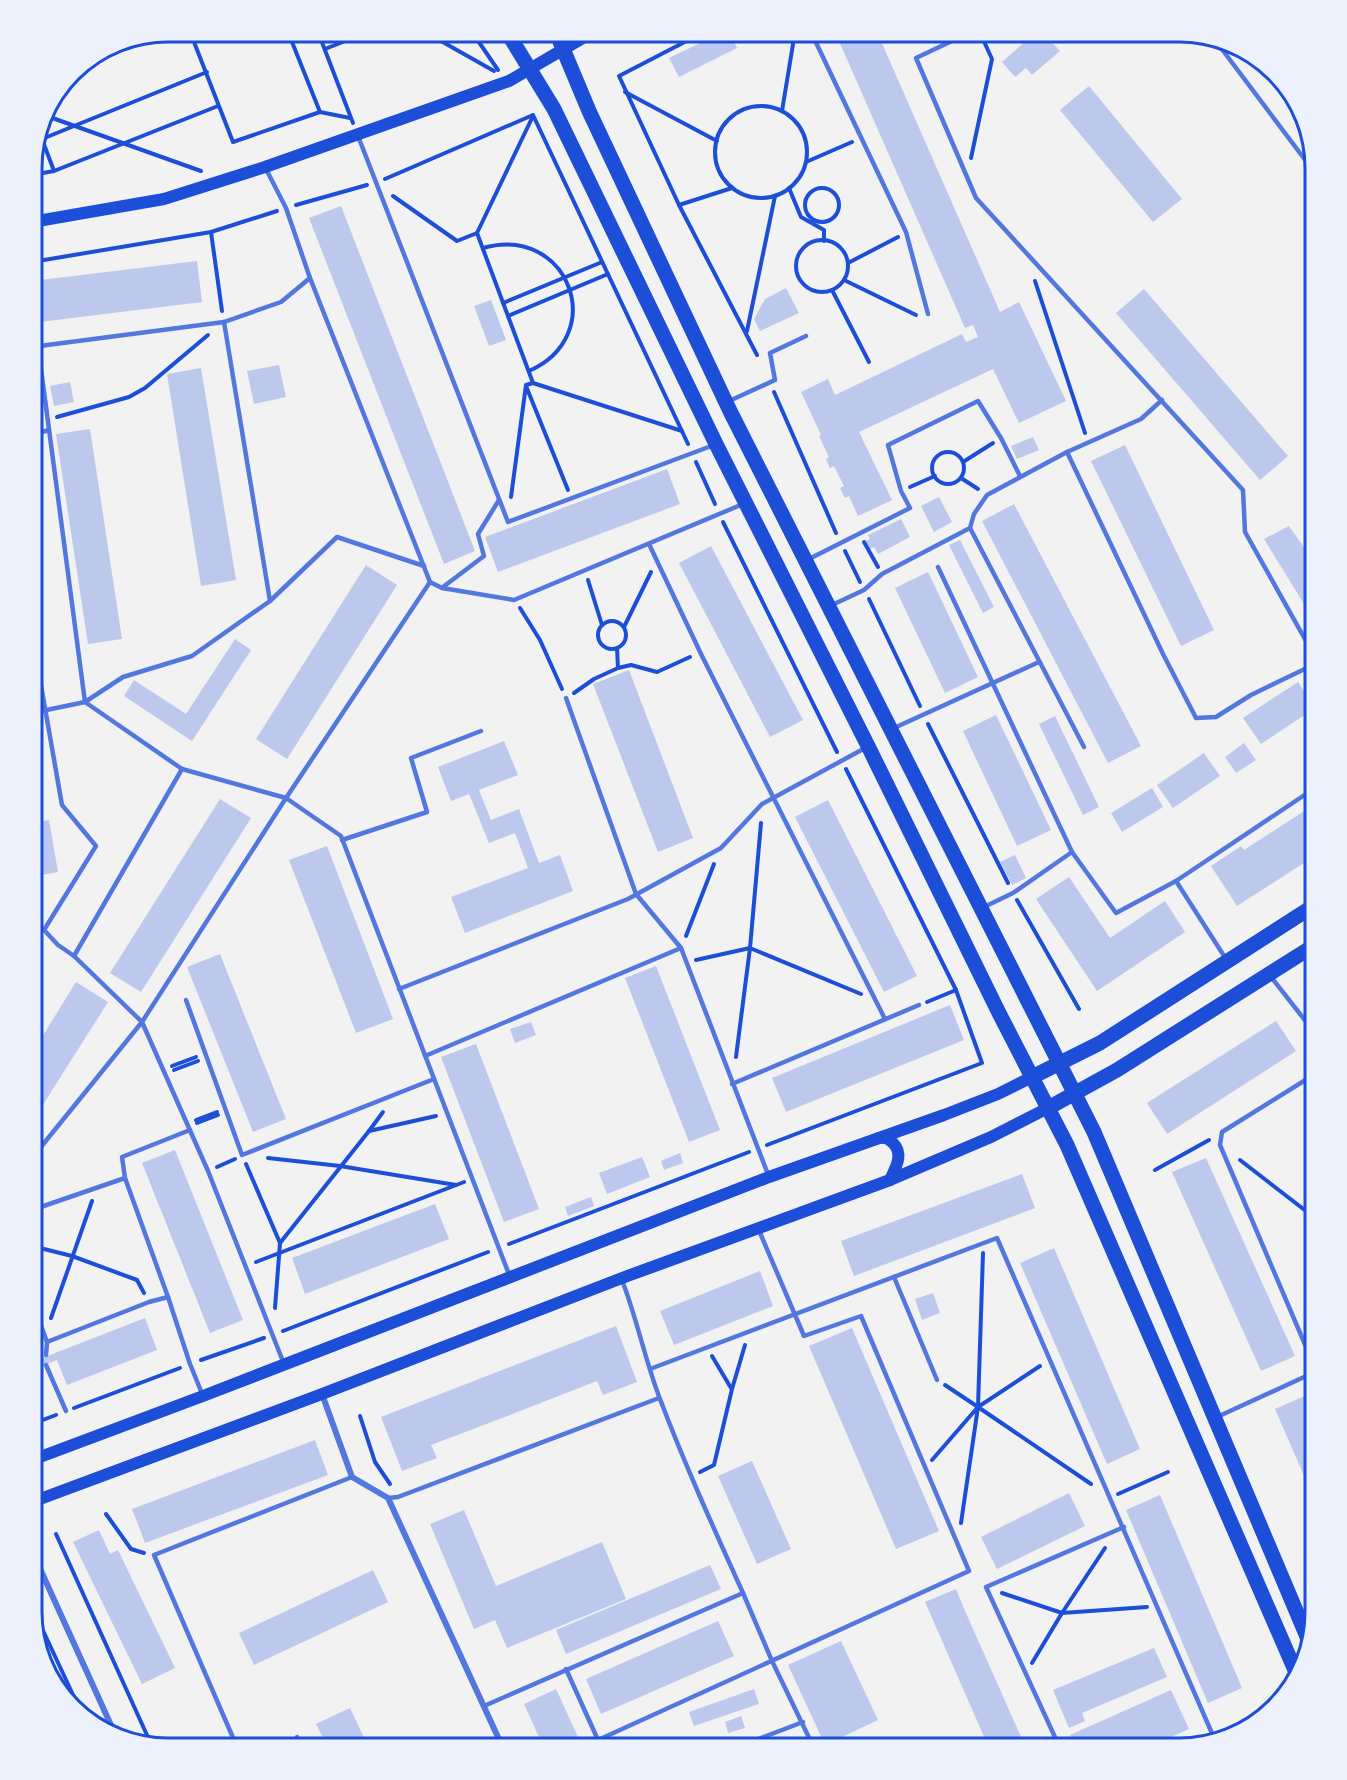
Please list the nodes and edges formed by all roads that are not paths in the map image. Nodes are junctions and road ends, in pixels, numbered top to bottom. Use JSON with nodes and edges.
{"nodes":[{"id":1,"x":513,"y":42,"type":"edge"},
{"id":2,"x":561,"y":42,"type":"edge"},
{"id":3,"x":577,"y":42,"type":"edge"},
{"id":4,"x":816,"y":42,"type":"edge"},
{"id":5,"x":950,"y":42,"type":"edge"},
{"id":6,"x":565,"y":50,"type":"junction"},
{"id":7,"x":1223,"y":50,"type":"edge"},
{"id":8,"x":529,"y":70,"type":"junction"},
{"id":9,"x":358,"y":135,"type":"junction"},
{"id":10,"x":1304,"y":158,"type":"edge"},
{"id":11,"x":265,"y":167,"type":"junction"},
{"id":12,"x":42,"y":220,"type":"edge"},
{"id":13,"x":310,"y":278,"type":"junction"},
{"id":14,"x":928,"y":314,"type":"dead end"},
{"id":15,"x":224,"y":322,"type":"junction"},
{"id":16,"x":806,"y":336,"type":"dead end"},
{"id":17,"x":42,"y":345,"type":"edge"},
{"id":18,"x":42,"y":377,"type":"edge"},
{"id":19,"x":782,"y":378,"type":"dead end"},
{"id":20,"x":775,"y":380,"type":"junction"},
{"id":21,"x":1162,"y":400,"type":"junction"},
{"id":22,"x":725,"y":402,"type":"junction"},
{"id":23,"x":49,"y":430,"type":"junction"},
{"id":24,"x":42,"y":432,"type":"edge"},
{"id":25,"x":716,"y":444,"type":"junction"},
{"id":26,"x":1067,"y":452,"type":"junction"},
{"id":27,"x":1020,"y":476,"type":"junction"},
{"id":28,"x":499,"y":500,"type":"junction"},
{"id":29,"x":746,"y":502,"type":"junction"},
{"id":30,"x":970,"y":528,"type":"junction"},
{"id":31,"x":649,"y":544,"type":"junction"},
{"id":32,"x":806,"y":561,"type":"junction"},
{"id":33,"x":424,"y":566,"type":"junction"},
{"id":34,"x":938,"y":567,"type":"dead end"},
{"id":35,"x":430,"y":582,"type":"junction"},
{"id":36,"x":442,"y":588,"type":"junction"},
{"id":37,"x":270,"y":601,"type":"junction"},
{"id":38,"x":829,"y":607,"type":"junction"},
{"id":39,"x":1305,"y":638,"type":"edge"},
{"id":40,"x":1039,"y":662,"type":"junction"},
{"id":41,"x":1305,"y":669,"type":"edge"},
{"id":42,"x":993,"y":682,"type":"junction"},
{"id":43,"x":42,"y":697,"type":"edge"},
{"id":44,"x":566,"y":698,"type":"road end"},
{"id":45,"x":85,"y":702,"type":"junction"},
{"id":46,"x":44,"y":710,"type":"junction"},
{"id":47,"x":890,"y":730,"type":"junction"},
{"id":48,"x":481,"y":731,"type":"dead end"},
{"id":49,"x":868,"y":746,"type":"junction"},
{"id":50,"x":1084,"y":747,"type":"dead end"},
{"id":51,"x":182,"y":769,"type":"junction"},
{"id":52,"x":1305,"y":795,"type":"edge"},
{"id":53,"x":286,"y":798,"type":"junction"},
{"id":54,"x":774,"y":798,"type":"junction"},
{"id":55,"x":342,"y":840,"type":"junction"},
{"id":56,"x":1072,"y":852,"type":"junction"},
{"id":57,"x":1176,"y":882,"type":"junction"},
{"id":58,"x":636,"y":894,"type":"junction"},
{"id":59,"x":981,"y":908,"type":"junction"},
{"id":60,"x":1305,"y":912,"type":"edge"},
{"id":61,"x":681,"y":948,"type":"junction"},
{"id":62,"x":1305,"y":952,"type":"edge"},
{"id":63,"x":74,"y":956,"type":"junction"},
{"id":64,"x":1227,"y":961,"type":"junction"},
{"id":65,"x":1270,"y":974,"type":"junction"},
{"id":66,"x":399,"y":989,"type":"junction"},
{"id":67,"x":186,"y":1000,"type":"dead end"},
{"id":68,"x":919,"y":1005,"type":"road end"},
{"id":69,"x":885,"y":1019,"type":"junction"},
{"id":70,"x":1305,"y":1019,"type":"edge"},
{"id":71,"x":142,"y":1022,"type":"junction"},
{"id":72,"x":425,"y":1056,"type":"junction"},
{"id":73,"x":1059,"y":1064,"type":"junction"},
{"id":74,"x":1032,"y":1077,"type":"junction"},
{"id":75,"x":434,"y":1079,"type":"junction"},
{"id":76,"x":1305,"y":1081,"type":"edge"},
{"id":77,"x":732,"y":1084,"type":"junction"},
{"id":78,"x":1075,"y":1094,"type":"junction"},
{"id":79,"x":1048,"y":1108,"type":"junction"},
{"id":80,"x":188,"y":1126,"type":"junction"},
{"id":81,"x":870,"y":1141,"type":"junction"},
{"id":82,"x":42,"y":1146,"type":"edge"},
{"id":83,"x":769,"y":1177,"type":"junction"},
{"id":84,"x":125,"y":1178,"type":"junction"},
{"id":85,"x":890,"y":1180,"type":"junction"},
{"id":86,"x":42,"y":1207,"type":"edge"},
{"id":87,"x":758,"y":1228,"type":"junction"},
{"id":88,"x":510,"y":1277,"type":"junction"},
{"id":89,"x":894,"y":1277,"type":"junction"},
{"id":90,"x":622,"y":1278,"type":"junction"},
{"id":91,"x":168,"y":1297,"type":"junction"},
{"id":92,"x":796,"y":1314,"type":"junction"},
{"id":93,"x":42,"y":1328,"type":"edge"},
{"id":94,"x":46,"y":1339,"type":"junction"},
{"id":95,"x":1305,"y":1344,"type":"edge"},
{"id":96,"x":46,"y":1355,"type":"dead end"},
{"id":97,"x":284,"y":1364,"type":"junction"},
{"id":98,"x":46,"y":1365,"type":"dead end"},
{"id":99,"x":650,"y":1369,"type":"junction"},
{"id":100,"x":1305,"y":1375,"type":"edge"},
{"id":101,"x":937,"y":1380,"type":"road end"},
{"id":102,"x":322,"y":1394,"type":"junction"},
{"id":103,"x":203,"y":1396,"type":"junction"},
{"id":104,"x":659,"y":1398,"type":"junction"},
{"id":105,"x":66,"y":1411,"type":"dead end"},
{"id":106,"x":1215,"y":1418,"type":"junction"},
{"id":107,"x":42,"y":1456,"type":"edge"},
{"id":108,"x":352,"y":1477,"type":"junction"},
{"id":109,"x":42,"y":1498,"type":"edge"},
{"id":110,"x":388,"y":1498,"type":"junction"},
{"id":111,"x":1124,"y":1527,"type":"junction"},
{"id":112,"x":42,"y":1573,"type":"edge"},
{"id":113,"x":743,"y":1593,"type":"junction"},
{"id":114,"x":1304,"y":1628,"type":"edge"},
{"id":115,"x":772,"y":1661,"type":"junction"},
{"id":116,"x":1293,"y":1665,"type":"edge"},
{"id":117,"x":566,"y":1669,"type":"junction"},
{"id":118,"x":484,"y":1706,"type":"junction"},
{"id":119,"x":803,"y":1722,"type":"junction"},
{"id":120,"x":110,"y":1723,"type":"edge"},
{"id":121,"x":1212,"y":1734,"type":"edge"},
{"id":122,"x":233,"y":1738,"type":"edge"},
{"id":123,"x":498,"y":1738,"type":"edge"},
{"id":124,"x":597,"y":1738,"type":"edge"},
{"id":125,"x":602,"y":1738,"type":"edge"},
{"id":126,"x":761,"y":1738,"type":"edge"},
{"id":127,"x":810,"y":1738,"type":"edge"},
{"id":128,"x":1055,"y":1738,"type":"edge"}],
"edges":[{"from":1,"to":8,"type":"main road"},
{"from":2,"to":6,"type":"main road"},
{"from":3,"to":6,"type":"main road"},
{"from":4,"to":14,"type":"lane"},
{"from":5,"to":21,"type":"lane"},
{"from":6,"to":8,"type":"main road"},
{"from":6,"to":22,"type":"main road"},
{"from":7,"to":10,"type":"lane"},
{"from":8,"to":9,"type":"main road"},
{"from":8,"to":25,"type":"main road"},
{"from":9,"to":11,"type":"main road"},
{"from":9,"to":28,"type":"lane"},
{"from":11,"to":12,"type":"main road"},
{"from":11,"to":13,"type":"lane"},
{"from":13,"to":15,"type":"lane"},
{"from":13,"to":33,"type":"lane"},
{"from":15,"to":17,"type":"lane"},
{"from":15,"to":37,"type":"lane"},
{"from":16,"to":20,"type":"lane"},
{"from":18,"to":23,"type":"lane"},
{"from":19,"to":20,"type":"lane"},
{"from":20,"to":22,"type":"lane"},
{"from":21,"to":26,"type":"lane"},
{"from":21,"to":39,"type":"lane"},
{"from":22,"to":32,"type":"main road"},
{"from":23,"to":24,"type":"lane"},
{"from":23,"to":45,"type":"lane"},
{"from":25,"to":28,"type":"lane"},
{"from":25,"to":29,"type":"main road"},
{"from":26,"to":27,"type":"lane"},
{"from":26,"to":41,"type":"lane"},
{"from":27,"to":30,"type":"lane"},
{"from":27,"to":32,"type":"lane"},
{"from":28,"to":36,"type":"lane"},
{"from":29,"to":31,"type":"lane"},
{"from":29,"to":49,"type":"main road"},
{"from":30,"to":38,"type":"lane"},
{"from":30,"to":40,"type":"lane"},
{"from":31,"to":36,"type":"lane"},
{"from":31,"to":54,"type":"lane"},
{"from":32,"to":38,"type":"main road"},
{"from":33,"to":35,"type":"lane"},
{"from":33,"to":37,"type":"lane"},
{"from":34,"to":42,"type":"lane"},
{"from":35,"to":36,"type":"lane"},
{"from":35,"to":53,"type":"lane"},
{"from":37,"to":45,"type":"lane"},
{"from":38,"to":47,"type":"main road"},
{"from":40,"to":42,"type":"lane"},
{"from":40,"to":50,"type":"lane"},
{"from":42,"to":47,"type":"lane"},
{"from":42,"to":56,"type":"lane"},
{"from":43,"to":46,"type":"lane"},
{"from":44,"to":58,"type":"lane"},
{"from":45,"to":46,"type":"lane"},
{"from":45,"to":51,"type":"lane"},
{"from":46,"to":63,"type":"lane"},
{"from":47,"to":59,"type":"main road"},
{"from":48,"to":55,"type":"lane"},
{"from":49,"to":54,"type":"lane"},
{"from":49,"to":74,"type":"main road"},
{"from":51,"to":53,"type":"lane"},
{"from":51,"to":63,"type":"lane"},
{"from":52,"to":57,"type":"lane"},
{"from":53,"to":55,"type":"lane"},
{"from":53,"to":71,"type":"lane"},
{"from":54,"to":58,"type":"lane"},
{"from":54,"to":69,"type":"lane"},
{"from":55,"to":66,"type":"lane"},
{"from":56,"to":57,"type":"lane"},
{"from":56,"to":59,"type":"lane"},
{"from":57,"to":64,"type":"lane"},
{"from":58,"to":61,"type":"lane"},
{"from":58,"to":66,"type":"lane"},
{"from":59,"to":73,"type":"main road"},
{"from":60,"to":64,"type":"main road"},
{"from":61,"to":72,"type":"lane"},
{"from":61,"to":77,"type":"lane"},
{"from":62,"to":65,"type":"main road"},
{"from":63,"to":71,"type":"lane"},
{"from":64,"to":73,"type":"main road"},
{"from":65,"to":70,"type":"lane"},
{"from":65,"to":78,"type":"main road"},
{"from":66,"to":72,"type":"lane"},
{"from":67,"to":75,"type":"lane"},
{"from":68,"to":69,"type":"lane"},
{"from":69,"to":77,"type":"lane"},
{"from":71,"to":80,"type":"lane"},
{"from":71,"to":82,"type":"lane"},
{"from":72,"to":75,"type":"lane"},
{"from":73,"to":74,"type":"main road"},
{"from":73,"to":78,"type":"main road"},
{"from":74,"to":79,"type":"main road"},
{"from":74,"to":81,"type":"main road"},
{"from":75,"to":88,"type":"lane"},
{"from":76,"to":95,"type":"lane"},
{"from":77,"to":83,"type":"lane"},
{"from":78,"to":79,"type":"main road"},
{"from":78,"to":106,"type":"main road"},
{"from":79,"to":85,"type":"main road"},
{"from":79,"to":116,"type":"main road"},
{"from":80,"to":84,"type":"lane"},
{"from":80,"to":97,"type":"lane"},
{"from":81,"to":83,"type":"main road"},
{"from":81,"to":85,"type":"main road"},
{"from":83,"to":88,"type":"main road"},
{"from":84,"to":86,"type":"lane"},
{"from":84,"to":91,"type":"lane"},
{"from":85,"to":87,"type":"main road"},
{"from":87,"to":90,"type":"main road"},
{"from":87,"to":92,"type":"lane"},
{"from":88,"to":97,"type":"main road"},
{"from":89,"to":92,"type":"lane"},
{"from":89,"to":101,"type":"lane"},
{"from":89,"to":111,"type":"lane"},
{"from":90,"to":99,"type":"lane"},
{"from":90,"to":102,"type":"main road"},
{"from":91,"to":94,"type":"lane"},
{"from":91,"to":103,"type":"lane"},
{"from":92,"to":99,"type":"lane"},
{"from":92,"to":115,"type":"lane"},
{"from":93,"to":94,"type":"lane"},
{"from":94,"to":96,"type":"lane"},
{"from":97,"to":103,"type":"main road"},
{"from":98,"to":105,"type":"lane"},
{"from":99,"to":104,"type":"lane"},
{"from":100,"to":106,"type":"lane"},
{"from":102,"to":108,"type":"street"},
{"from":102,"to":109,"type":"main road"},
{"from":103,"to":107,"type":"main road"},
{"from":104,"to":110,"type":"lane"},
{"from":104,"to":113,"type":"lane"},
{"from":106,"to":114,"type":"main road"},
{"from":108,"to":110,"type":"street"},
{"from":108,"to":122,"type":"lane"},
{"from":110,"to":118,"type":"street"},
{"from":111,"to":121,"type":"lane"},
{"from":111,"to":128,"type":"lane"},
{"from":112,"to":120,"type":"street"},
{"from":113,"to":115,"type":"lane"},
{"from":113,"to":117,"type":"lane"},
{"from":115,"to":119,"type":"lane"},
{"from":115,"to":125,"type":"lane"},
{"from":117,"to":118,"type":"lane"},
{"from":117,"to":124,"type":"lane"},
{"from":118,"to":123,"type":"street"},
{"from":119,"to":126,"type":"lane"},
{"from":119,"to":127,"type":"lane"}]}
